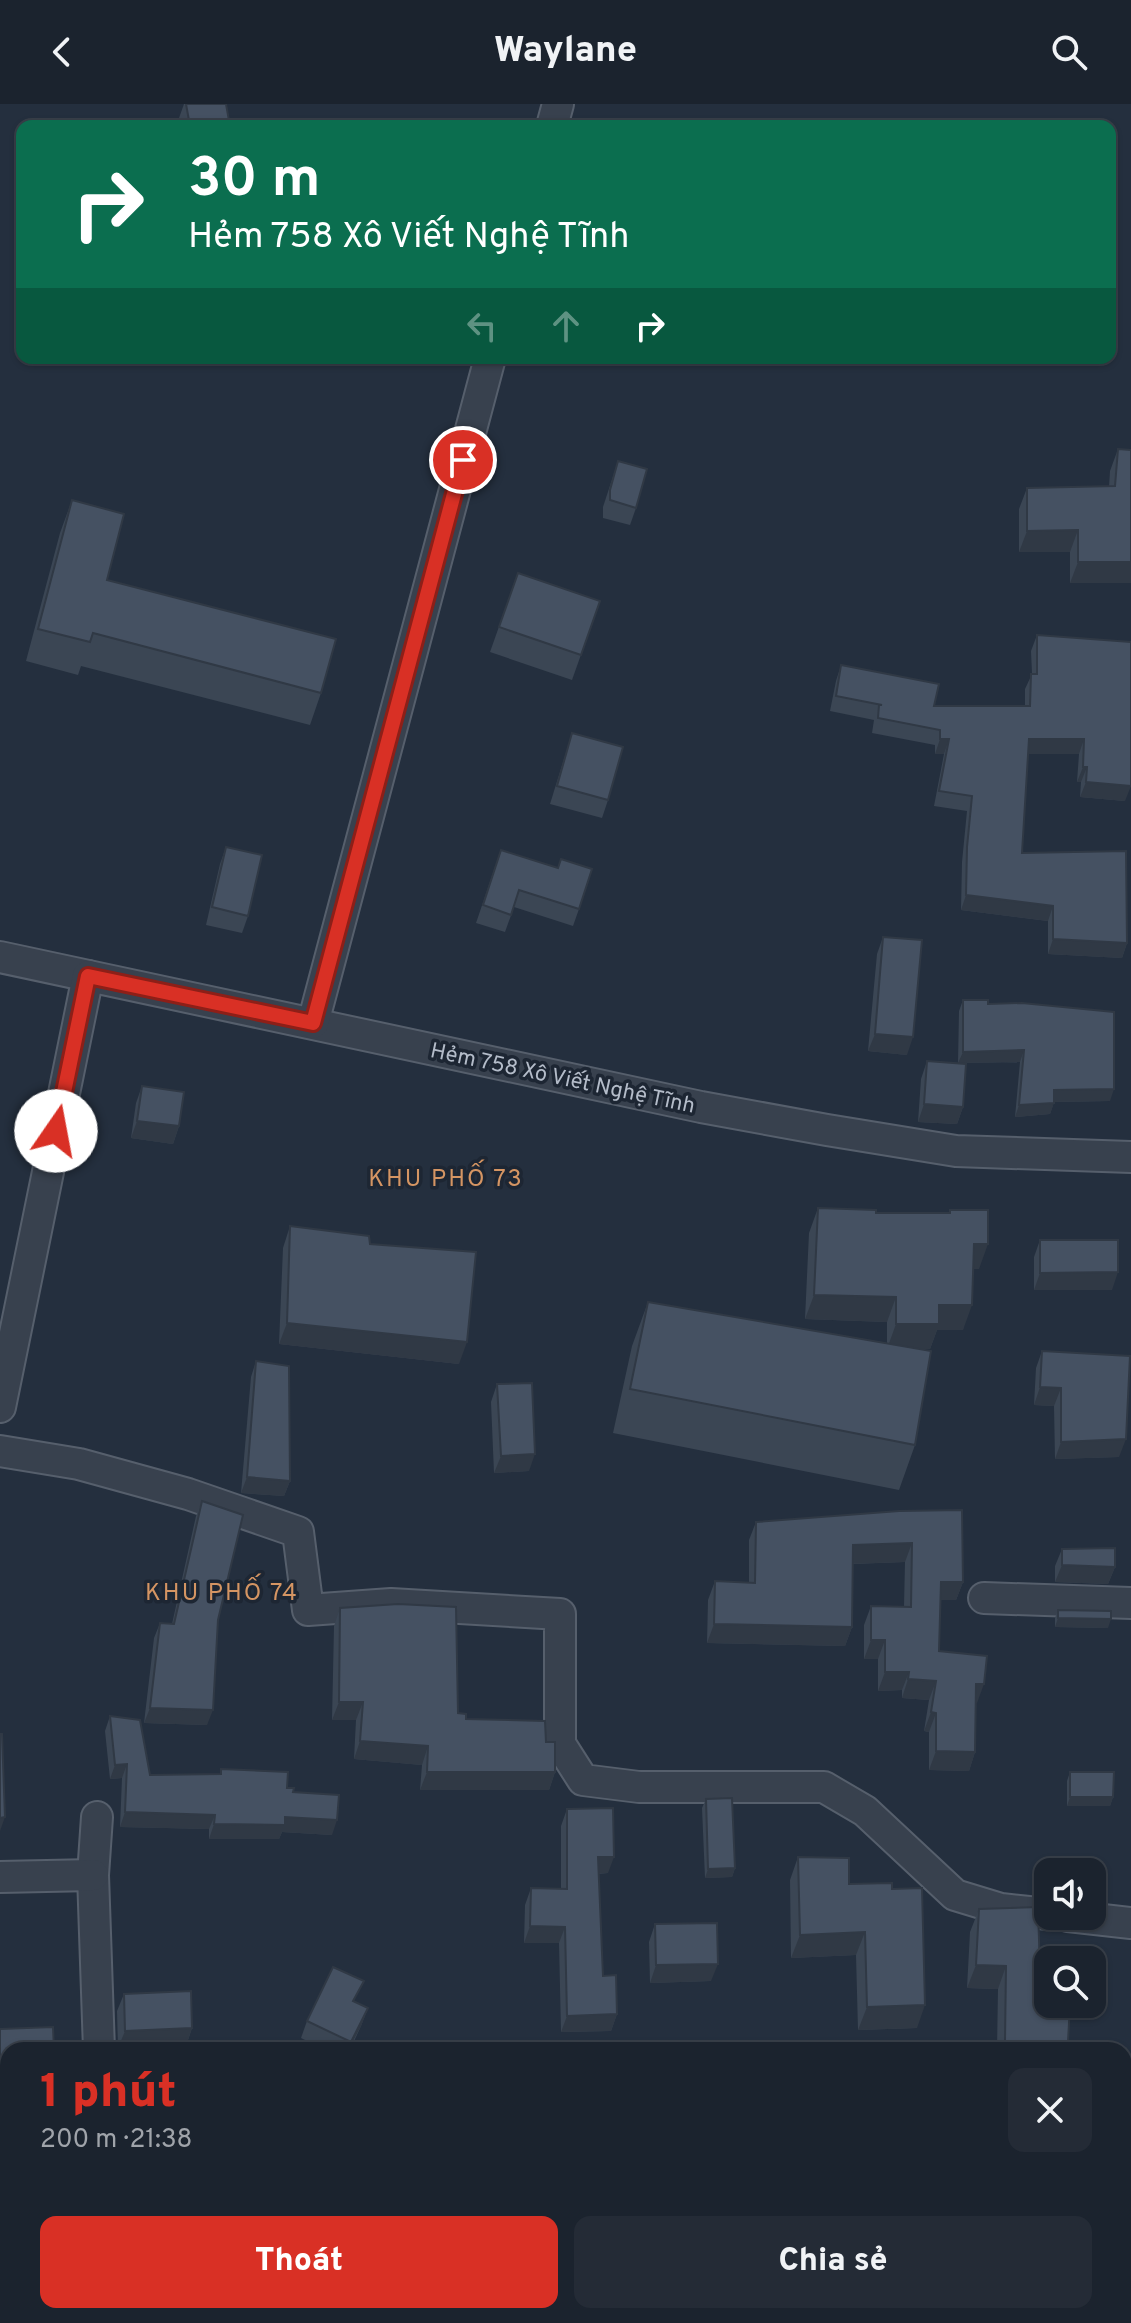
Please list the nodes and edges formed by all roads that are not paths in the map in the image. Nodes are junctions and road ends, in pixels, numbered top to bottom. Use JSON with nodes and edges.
{"nodes":[{"id":1,"x":488,"y":364,"type":"edge"},
{"id":2,"x":0,"y":957,"type":"edge"},
{"id":3,"x":88,"y":976,"type":"junction"},
{"id":4,"x":313,"y":1023,"type":"junction"},
{"id":5,"x":1131,"y":1157,"type":"edge"},
{"id":6,"x":0,"y":1407,"type":"edge"},
{"id":7,"x":0,"y":1451,"type":"edge"},
{"id":8,"x":984,"y":1598,"type":"dead end"},
{"id":9,"x":1131,"y":1603,"type":"edge"},
{"id":10,"x":97,"y":1817,"type":"dead end"},
{"id":11,"x":93,"y":1875,"type":"junction"},
{"id":12,"x":0,"y":1877,"type":"edge"},
{"id":13,"x":1034,"y":1913,"type":"edge"},
{"id":14,"x":1106,"y":1920,"type":"edge"},
{"id":15,"x":1131,"y":1923,"type":"edge"},
{"id":16,"x":99,"y":2042,"type":"edge"}],
"edges":[{"from":1,"to":4,"type":"street"},
{"from":2,"to":3,"type":"street","name":"Hẻm 758 Xô Viết Nghệ Tĩnh"},
{"from":3,"to":4,"type":"street","name":"Hẻm 758 Xô Viết Nghệ Tĩnh"},
{"from":3,"to":6,"type":"street"},
{"from":4,"to":5,"type":"street","name":"Hẻm 758 Xô Viết Nghệ Tĩnh"},
{"from":7,"to":13,"type":"street"},
{"from":8,"to":9,"type":"street"},
{"from":10,"to":11,"type":"street"},
{"from":11,"to":12,"type":"street"},
{"from":11,"to":16,"type":"street"},
{"from":14,"to":15,"type":"street"}]}
